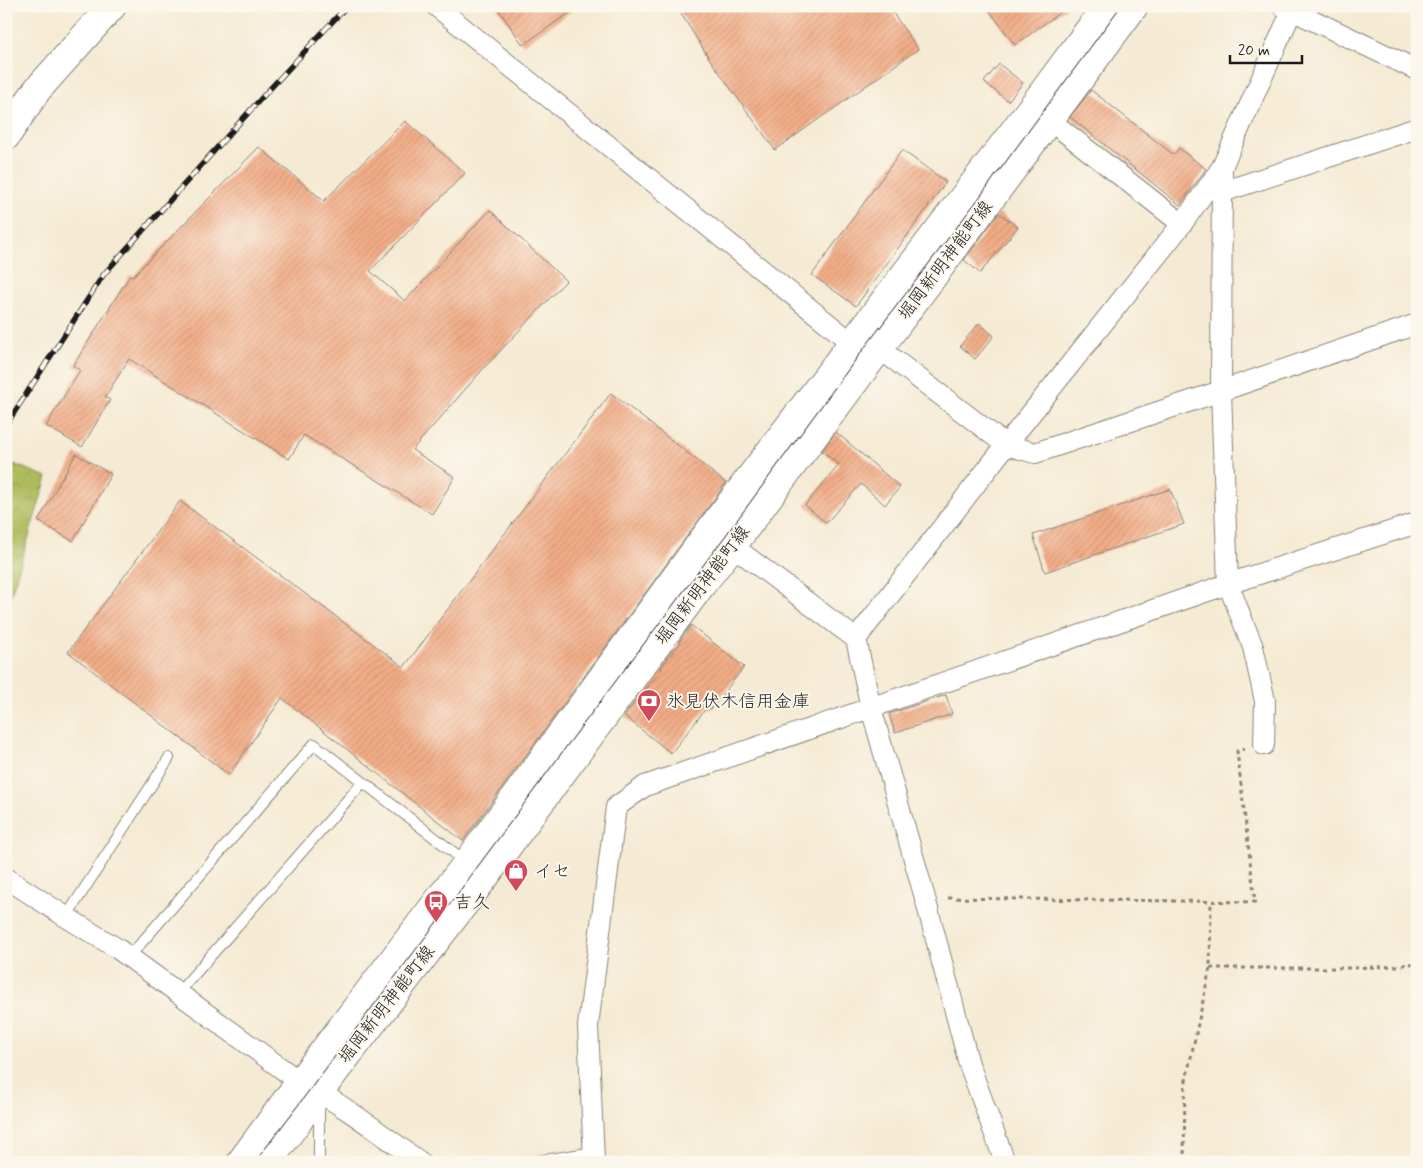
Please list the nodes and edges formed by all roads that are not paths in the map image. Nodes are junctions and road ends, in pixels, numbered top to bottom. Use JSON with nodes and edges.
{"nodes":[{"id":1,"x":112,"y":6,"type":"edge"},
{"id":2,"x":436,"y":6,"type":"edge"},
{"id":3,"x":1107,"y":6,"type":"edge"},
{"id":4,"x":1134,"y":6,"type":"edge"},
{"id":5,"x":1290,"y":8,"type":"edge"},
{"id":6,"x":1417,"y":70,"type":"edge"},
{"id":7,"x":1041,"y":113,"type":"junction"},
{"id":8,"x":1417,"y":128,"type":"edge"},
{"id":9,"x":6,"y":136,"type":"edge"},
{"id":10,"x":1222,"y":167,"type":"junction"},
{"id":11,"x":1222,"y":192,"type":"junction"},
{"id":12,"x":1182,"y":224,"type":"junction"},
{"id":13,"x":1417,"y":324,"type":"edge"},
{"id":14,"x":852,"y":343,"type":"junction"},
{"id":15,"x":879,"y":348,"type":"junction"},
{"id":16,"x":1221,"y":391,"type":"junction"},
{"id":17,"x":1006,"y":446,"type":"junction"},
{"id":18,"x":1417,"y":523,"type":"edge"},
{"id":19,"x":711,"y":529,"type":"junction"},
{"id":20,"x":732,"y":546,"type":"junction"},
{"id":21,"x":1228,"y":584,"type":"junction"},
{"id":22,"x":856,"y":639,"type":"junction"},
{"id":23,"x":871,"y":708,"type":"junction"},
{"id":24,"x":1264,"y":745,"type":"road end"},
{"id":25,"x":169,"y":758,"type":"dead end"},
{"id":26,"x":363,"y":782,"type":"junction"},
{"id":27,"x":466,"y":863,"type":"junction"},
{"id":28,"x":6,"y":878,"type":"edge"},
{"id":29,"x":66,"y":917,"type":"junction"},
{"id":30,"x":129,"y":957,"type":"junction"},
{"id":31,"x":179,"y":992,"type":"junction"},
{"id":32,"x":309,"y":1087,"type":"junction"},
{"id":33,"x":594,"y":1157,"type":"edge"},
{"id":34,"x":241,"y":1162,"type":"edge"},
{"id":35,"x":268,"y":1162,"type":"edge"},
{"id":36,"x":319,"y":1162,"type":"edge"},
{"id":37,"x":420,"y":1162,"type":"edge"},
{"id":38,"x":532,"y":1162,"type":"edge"},
{"id":39,"x":1005,"y":1162,"type":"edge"}],
"edges":[{"from":1,"to":9,"type":"main road"},
{"from":2,"to":14,"type":"street"},
{"from":3,"to":7,"type":"main road","name":"堀岡新明神能町線"},
{"from":4,"to":7,"type":"main road","name":"堀岡新明神能町線"},
{"from":5,"to":6,"type":"street"},
{"from":5,"to":10,"type":"street"},
{"from":7,"to":12,"type":"street"},
{"from":7,"to":14,"type":"main road","name":"堀岡新明神能町線"},
{"from":7,"to":15,"type":"main road","name":"堀岡新明神能町線"},
{"from":8,"to":11,"type":"street"},
{"from":10,"to":11,"type":"street"},
{"from":10,"to":12,"type":"street"},
{"from":11,"to":16,"type":"street"},
{"from":12,"to":17,"type":"street"},
{"from":13,"to":16,"type":"street"},
{"from":14,"to":15,"type":"street"},
{"from":14,"to":19,"type":"main road","name":"堀岡新明神能町線"},
{"from":15,"to":17,"type":"street"},
{"from":15,"to":20,"type":"main road","name":"堀岡新明神能町線"},
{"from":16,"to":17,"type":"street"},
{"from":16,"to":21,"type":"street"},
{"from":17,"to":22,"type":"street"},
{"from":18,"to":21,"type":"street"},
{"from":19,"to":20,"type":"street"},
{"from":19,"to":27,"type":"main road","name":"堀岡新明神能町線"},
{"from":20,"to":22,"type":"street"},
{"from":20,"to":32,"type":"main road","name":"堀岡新明神能町線"},
{"from":21,"to":23,"type":"street"},
{"from":21,"to":24,"type":"street"},
{"from":22,"to":23,"type":"street"},
{"from":23,"to":33,"type":"street"},
{"from":23,"to":39,"type":"street"},
{"from":25,"to":29,"type":"lane"},
{"from":26,"to":27,"type":"lane"},
{"from":26,"to":30,"type":"lane"},
{"from":26,"to":31,"type":"lane"},
{"from":27,"to":32,"type":"main road","name":"堀岡新明神能町線"},
{"from":28,"to":29,"type":"street"},
{"from":29,"to":30,"type":"street"},
{"from":30,"to":31,"type":"street"},
{"from":31,"to":32,"type":"street"},
{"from":32,"to":34,"type":"main road","name":"堀岡新明神能町線"},
{"from":32,"to":35,"type":"main road","name":"堀岡新明神能町線"},
{"from":32,"to":36,"type":"lane"},
{"from":32,"to":37,"type":"street"},
{"from":33,"to":38,"type":"lane"}]}
